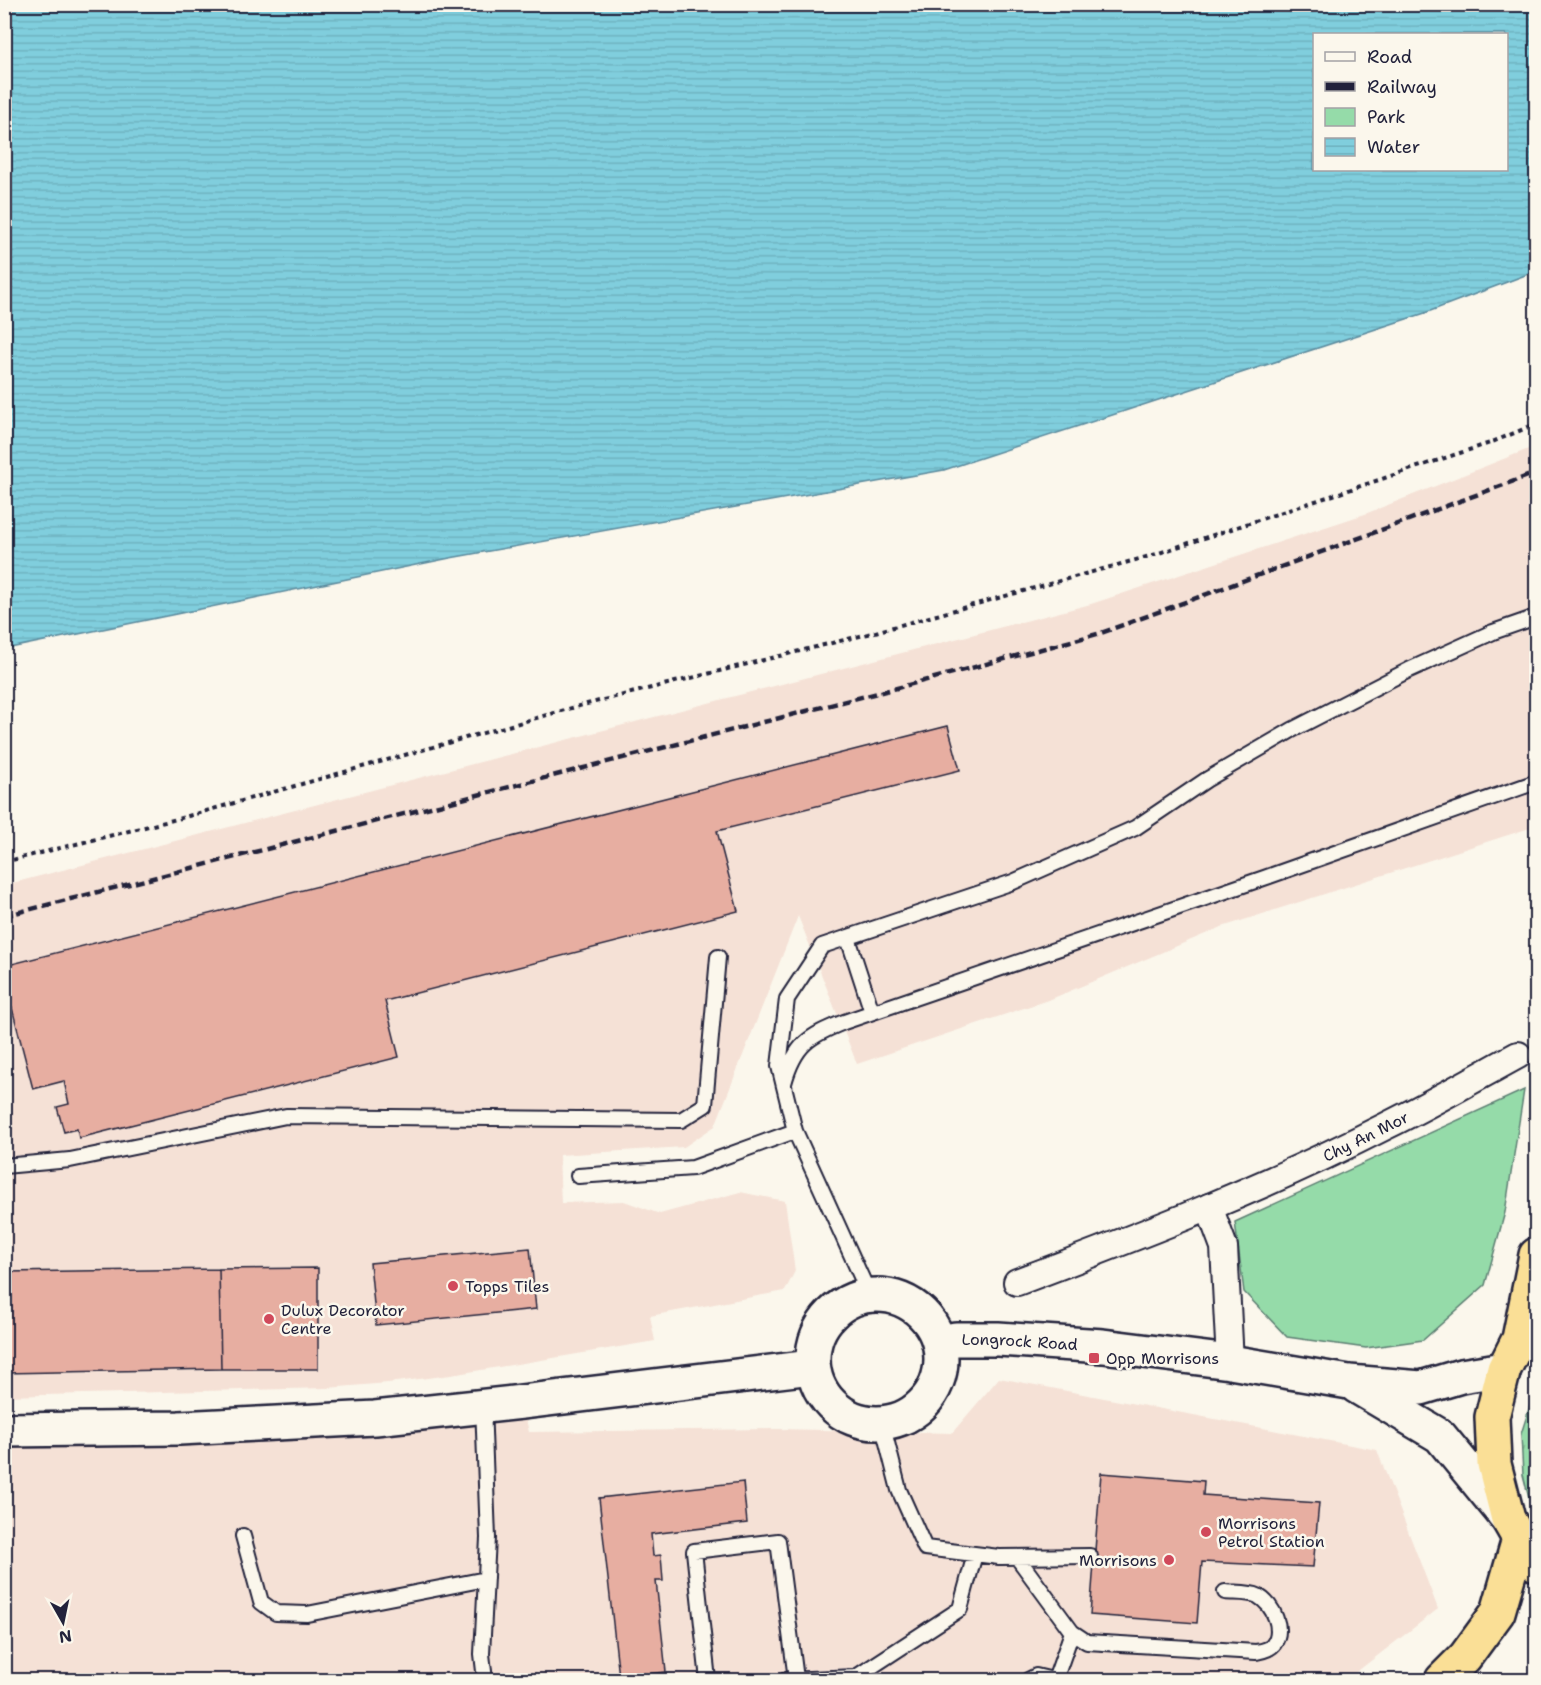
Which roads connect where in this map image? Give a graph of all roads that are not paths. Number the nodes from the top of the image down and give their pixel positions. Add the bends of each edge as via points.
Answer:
1 (1536, 617) edge
2 (1536, 782) edge
3 (848, 938) junction
4 (718, 957) dead end
5 (872, 1012) junction
6 (1518, 1055) dead end
7 (784, 1085) junction
8 (795, 1131) junction
9 (4, 1166) edge
10 (578, 1176) dead end
11 (1209, 1207) junction
12 (1536, 1255) edge
13 (1017, 1282) dead end
14 (869, 1294) junction
15 (1528, 1330) edge
16 (940, 1342) junction
17 (1230, 1362) junction
18 (812, 1367) junction
19 (1504, 1369) junction
20 (1349, 1382) junction
21 (483, 1405) junction
22 (882, 1423) junction
23 (4, 1430) edge
24 (243, 1536) dead end
25 (1521, 1541) edge
26 (975, 1554) junction
27 (1090, 1556) dead end
28 (1017, 1557) junction
29 (486, 1579) junction
30 (1225, 1592) dead end
31 (1072, 1632) junction
32 (485, 1680) edge
33 (708, 1680) edge
34 (791, 1680) edge
35 (1028, 1680) edge
36 (1054, 1680) edge
37 (1442, 1680) edge

1 - 3 lane via 1409,670 1292,730 1134,828 1013,882
2 - 5 lane
3 - 5 lane
3 - 7 lane via 822,946 787,999 779,1066
4 - 9 lane via 705,1105 681,1120 286,1116 70,1161
5 - 7 lane via 816,1033 800,1047 789,1065
6 - 11 street, Chy An Mor via 1386,1126
7 - 8 lane
8 - 10 lane via 693,1168
8 - 14 lane
11 - 13 street, Chy An Mor
11 - 17 street via 1224,1247
12 - 15 highway
14 - 16 street via 899,1298 925,1315
14 - 18 street via 832,1311 813,1347
15 - 19 highway
16 - 17 street, Longrock Road via 1033,1341
16 - 22 street via 942,1365 936,1387 922,1405 904,1418
17 - 20 street, Longrock Road
18 - 21 street
18 - 22 street via 829,1403 844,1415 862,1422
19 - 20 street, Longrock Road via 1421,1388
19 - 25 highway via 1492,1417 1494,1464
20 - 25 street, Longrock Road via 1440,1436
21 - 23 street via 375,1418 179,1428
21 - 29 lane
22 - 26 lane via 899,1490 925,1548
24 - 29 lane via 261,1602 276,1613 307,1614
25 - 37 highway via 1498,1611 1465,1657
26 - 28 lane
26 - 34 lane via 960,1610 856,1677
27 - 28 lane
28 - 31 lane
29 - 32 lane via 482,1654
30 - 31 lane via 1256,1595 1268,1604 1277,1625 1273,1645 1256,1652 1087,1642
31 - 36 lane
33 - 34 lane via 694,1551 778,1541
35 - 36 lane via 1036,1676

